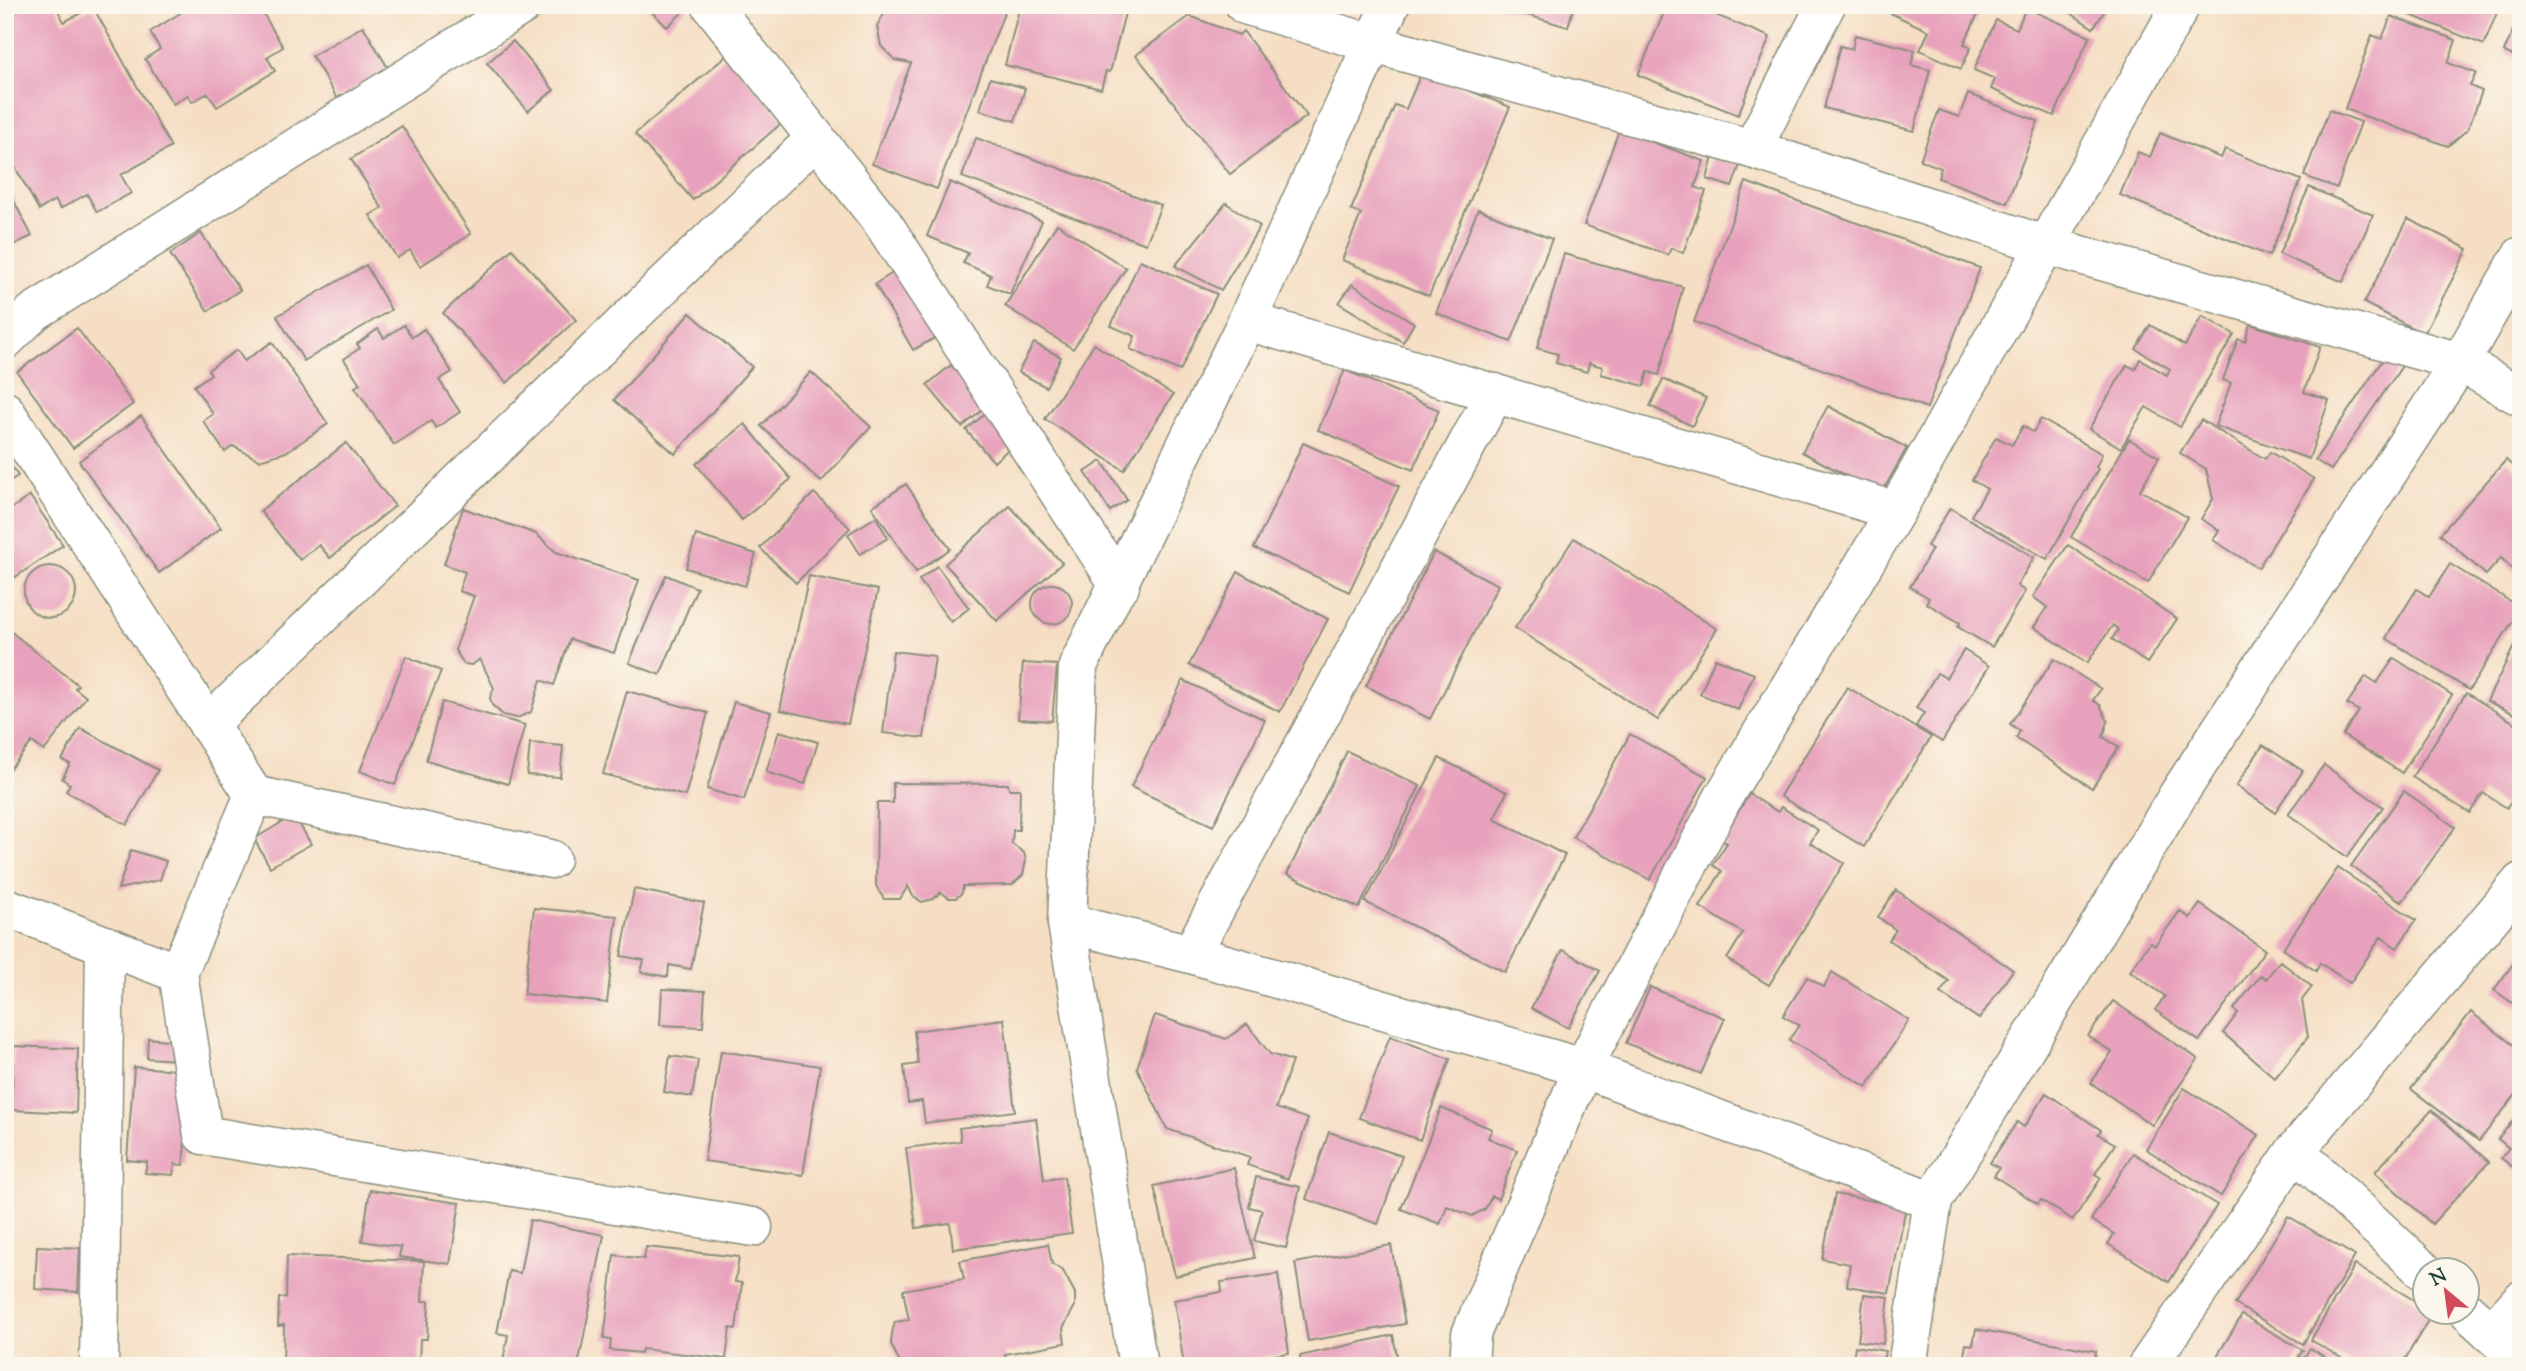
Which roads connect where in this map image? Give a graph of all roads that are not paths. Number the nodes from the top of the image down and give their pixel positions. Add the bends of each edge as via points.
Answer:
1 (523, 5) edge
2 (711, 5) edge
3 (1245, 5) edge
4 (1390, 5) edge
5 (1826, 5) edge
6 (2181, 5) edge
7 (1370, 43) junction
8 (816, 138) junction
9 (1752, 149) junction
10 (2045, 245) junction
11 (2521, 256) edge
12 (1247, 321) junction
13 (5, 340) edge
14 (2460, 362) junction
15 (1495, 393) junction
16 (2521, 397) edge
17 (5, 411) edge
18 (1896, 511) junction
19 (1120, 586) junction
20 (208, 724) junction
21 (254, 795) junction
22 (551, 859) dead end
23 (2521, 882) edge
24 (5, 907) edge
25 (1067, 923) junction
26 (105, 945) junction
27 (1191, 954) junction
28 (178, 974) junction
29 (1583, 1068) junction
30 (2295, 1151) junction
31 (1933, 1201) junction
32 (752, 1227) dead end
33 (2410, 1258) edge
34 (2521, 1300) edge
35 (2480, 1321) edge
36 (2480, 1323) edge
37 (2521, 1360) edge
38 (99, 1366) edge
39 (1138, 1366) edge
40 (1469, 1366) edge
41 (1908, 1366) edge
42 (2147, 1366) edge

1 - 13 street via 34,312
2 - 8 street
3 - 7 street
4 - 7 street
5 - 9 street
6 - 10 street
7 - 9 street
7 - 12 street
8 - 19 street via 882,222
8 - 20 street
9 - 10 street
10 - 14 street
10 - 18 street
11 - 14 street
12 - 15 street
12 - 19 street
14 - 16 street
14 - 31 street via 2178,795
15 - 18 street
15 - 27 street
17 - 20 street
18 - 29 street via 1724,796
19 - 25 street via 1078,666
20 - 21 street
21 - 22 street
21 - 28 street
23 - 30 street
24 - 26 street
25 - 27 street
25 - 39 street
26 - 28 street
26 - 38 street
27 - 29 street
28 - 32 street via 203,1135
29 - 31 street
29 - 40 street via 1471,1334
30 - 33 street
30 - 42 street
31 - 41 street
34 - 35 street
36 - 37 street

